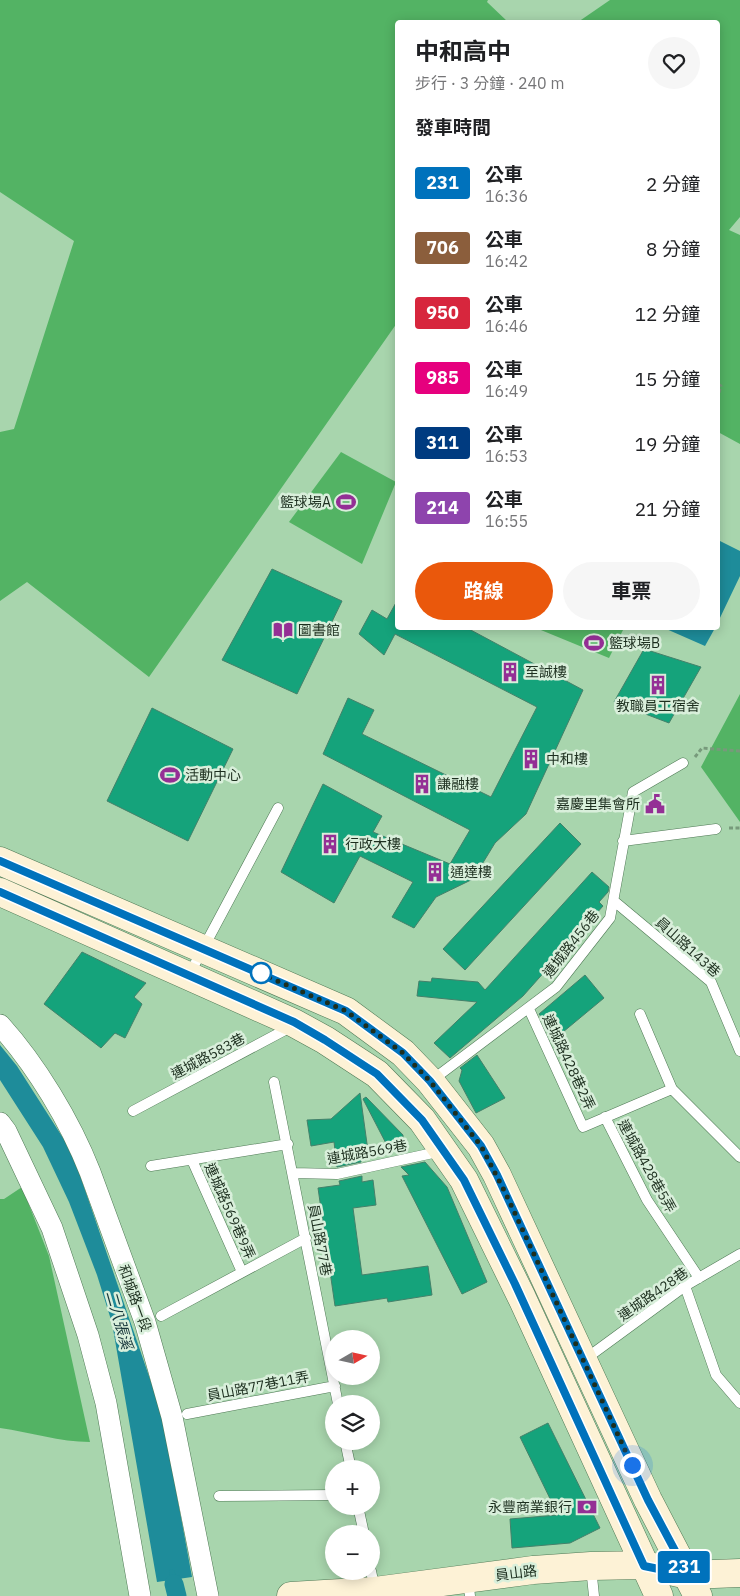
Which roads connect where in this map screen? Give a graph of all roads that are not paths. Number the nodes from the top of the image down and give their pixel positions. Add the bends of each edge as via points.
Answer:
1 (683, 763) road end
2 (278, 808) dead end
3 (716, 829) dead end
4 (623, 841) junction
5 (0, 861) edge
6 (0, 892) edge
7 (614, 901) junction
8 (203, 948) junction
9 (188, 976) junction
10 (529, 1009) junction
11 (640, 1014) dead end
12 (294, 1022) junction
13 (0, 1025) edge
14 (740, 1051) edge
15 (430, 1081) junction
16 (274, 1082) dead end
17 (672, 1089) junction
18 (134, 1111) dead end
19 (605, 1117) junction
20 (0, 1123) edge
21 (288, 1144) junction
22 (445, 1150) junction
23 (740, 1157) edge
24 (192, 1160) junction
25 (151, 1166) dead end
26 (292, 1173) junction
27 (306, 1238) junction
28 (740, 1254) edge
29 (242, 1272) junction
30 (699, 1278) junction
31 (685, 1286) junction
32 (161, 1316) dead end
33 (584, 1360) junction
34 (334, 1386) junction
35 (336, 1395) edge
36 (740, 1403) edge
37 (187, 1414) dead end
38 (325, 1495) edge
39 (219, 1496) dead end
40 (591, 1566) junction
41 (644, 1566) junction
42 (740, 1573) edge
43 (374, 1586) edge
44 (693, 1586) edge
45 (469, 1587) edge
46 (140, 1596) edge
47 (208, 1596) edge
48 (291, 1596) edge
49 (594, 1596) edge
50 (659, 1596) edge

1 - 4 lane, 連城路456巷 via 632,792
2 - 8 lane
3 - 4 lane
4 - 7 lane, 連城路456巷
5 - 8 main road
6 - 9 main road
7 - 10 lane, 連城路456巷 via 610,918 556,987
7 - 14 lane, 員山路143巷 via 711,982
8 - 9 lane
8 - 15 main road via 346,1011 403,1053
9 - 12 main road
10 - 15 lane, 連城路456巷
10 - 19 lane, 連城路428巷2弄 via 584,1127
11 - 17 lane
12 - 18 lane, 連城路583巷 via 286,1030
12 - 22 main road via 377,1074 422,1120
13 - 47 street, 和城路一段 via 50,1094 80,1147 145,1322 172,1417
15 - 33 main road via 481,1146
16 - 21 lane, 員山路77巷
17 - 19 lane
17 - 23 lane
19 - 30 lane, 連城路428巷5弄 via 647,1200
20 - 46 street via 52,1228 88,1335 106,1403
21 - 24 lane
21 - 26 lane, 員山路77巷
22 - 26 lane, 連城路569巷 via 337,1174
22 - 41 main road via 464,1180 501,1254
24 - 25 lane
24 - 29 lane, 連城路569巷9弄
26 - 27 lane, 員山路77巷
27 - 29 lane, 連城路569巷9弄
27 - 34 lane, 員山路77巷
28 - 30 lane, 連城路428巷
29 - 32 lane, 連城路569巷9弄
30 - 31 lane, 連城路428巷
31 - 33 lane, 連城路428巷
31 - 36 lane via 716,1375
33 - 44 main road via 648,1500
34 - 35 lane, 員山路77巷
34 - 37 lane, 員山路77巷11弄
38 - 39 lane
40 - 41 main road, 員山路
40 - 45 main road, 員山路 via 533,1570
40 - 49 lane
41 - 44 main road, 員山路
41 - 50 main road
42 - 44 main road, 員山路
43 - 45 main road, 員山路
43 - 48 main road, 員山路

